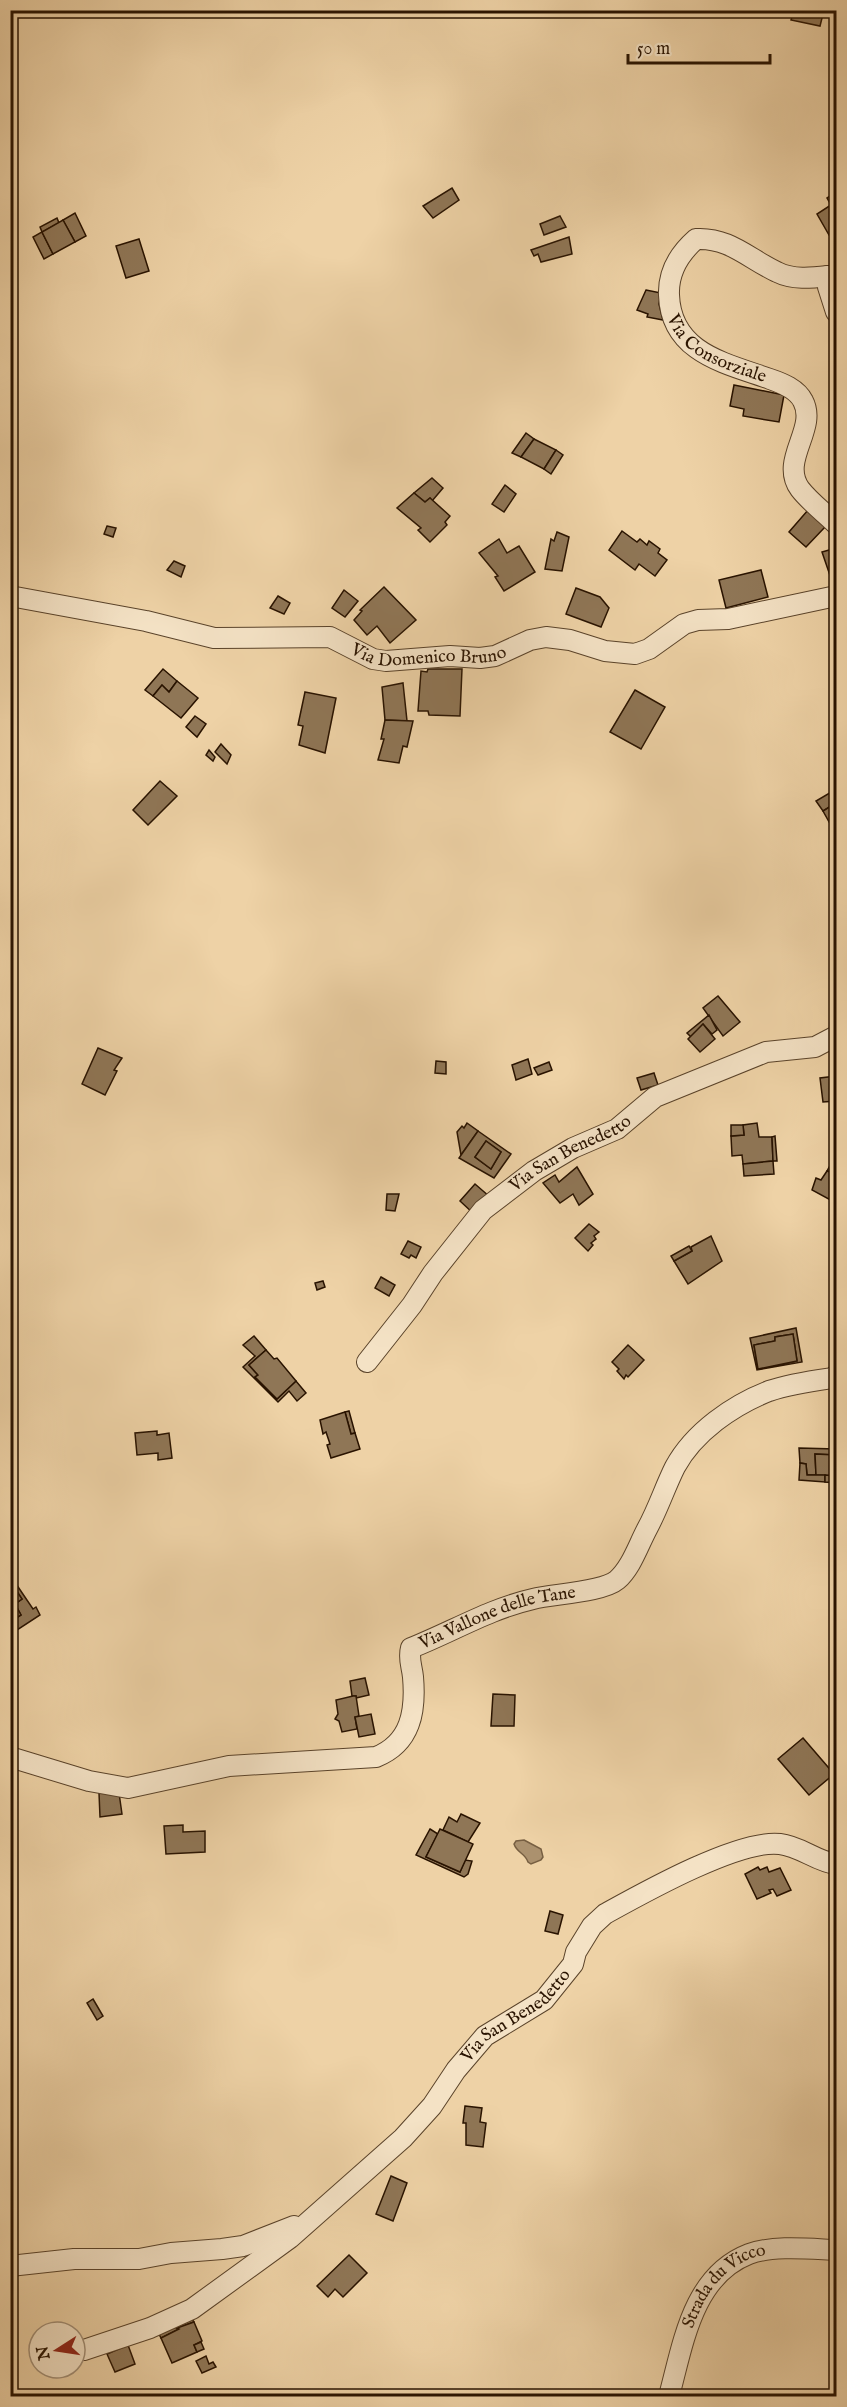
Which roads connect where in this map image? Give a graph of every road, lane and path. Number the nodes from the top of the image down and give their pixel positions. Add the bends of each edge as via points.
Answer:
1 (832, 272) edge
2 (837, 312) edge
3 (837, 524) edge
4 (10, 596) edge
5 (837, 596) edge
6 (837, 1036) edge
7 (367, 1362) dead end
8 (837, 1375) edge
9 (10, 1757) edge
10 (837, 1864) edge
11 (320, 2212) junction
12 (837, 2250) edge
13 (10, 2266) edge
14 (87, 2349) edge
15 (669, 2397) edge

1 - 2 street via 828,287
1 - 3 street, Via Consorziale via 803,279 778,273 720,240 696,239 679,257 670,279 669,304 684,337 710,358 782,383 799,395 805,403 806,421 795,455 795,476 801,490
4 - 5 street, Via Domenico Bruno via 214,638 330,638 372,659 386,661 495,656 546,637 635,654 649,649 684,624 728,619
6 - 7 street, Via San Benedetto via 815,1047 766,1052 655,1097 617,1129 534,1171 483,1210
8 - 9 street, Via Vallone delle Tane via 769,1391 705,1429 676,1466 654,1517 626,1570 615,1582 495,1610 411,1648 415,1695 405,1733 392,1750 376,1757 229,1766 128,1788 89,1781
10 - 11 street, Via San Benedetto via 781,1844 746,1848 713,1860 605,1914 592,1926 573,1964 544,2000 485,2036 403,2138
11 - 13 street, Via San Benedetto via 243,2246 139,2259 74,2259
11 - 14 street, Via San Benedetto via 192,2309
12 - 15 street, Strada du Vicco via 750,2253 726,2267 707,2288 690,2317

